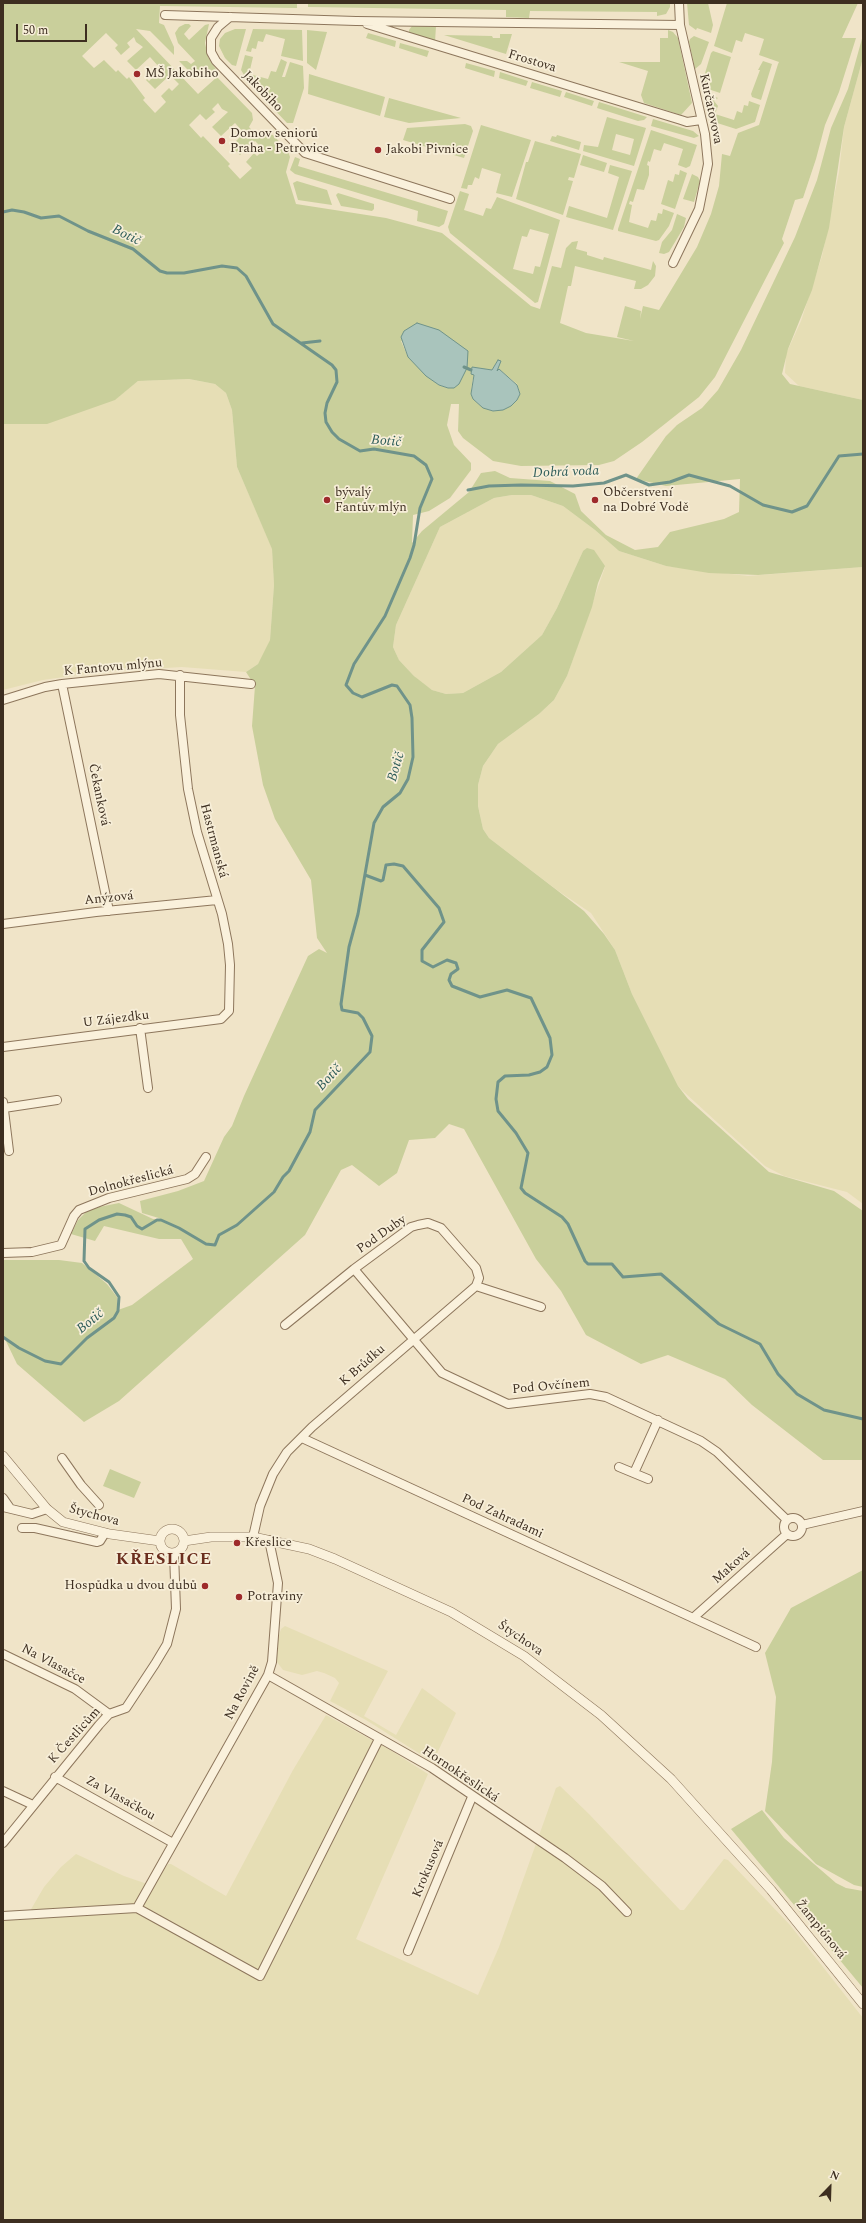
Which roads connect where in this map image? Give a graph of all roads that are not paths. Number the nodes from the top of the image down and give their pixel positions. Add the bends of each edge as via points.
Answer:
1 (679, 3) edge
2 (165, 15) dead end
3 (230, 17) junction
4 (356, 21) junction
5 (680, 25) junction
6 (701, 120) junction
7 (450, 199) dead end
8 (673, 263) dead end
9 (180, 675) junction
10 (62, 684) junction
11 (251, 684) dead end
12 (3, 700) edge
13 (217, 900) junction
14 (109, 910) junction
15 (3, 924) edge
16 (229, 1011) joint
17 (140, 1028) junction
18 (3, 1047) edge
19 (148, 1088) dead end
20 (57, 1100) dead end
21 (3, 1105) edge
22 (9, 1151) dead end
23 (206, 1157) dead end
24 (3, 1252) edge
25 (354, 1269) junction
26 (476, 1286) junction
27 (541, 1307) dead end
28 (285, 1325) dead end
29 (412, 1340) junction
30 (658, 1420) junction
31 (302, 1438) junction
32 (3, 1456) edge
33 (62, 1458) dead end
34 (619, 1467) dead end
35 (634, 1473) junction
36 (648, 1479) dead end
37 (3, 1498) edge
38 (99, 1505) dead end
39 (7, 1508) edge
40 (47, 1509) junction
41 (863, 1511) edge
42 (787, 1520) junction
43 (802, 1525) junction
44 (22, 1528) dead end
45 (105, 1533) junction
46 (787, 1534) junction
47 (253, 1537) junction
48 (269, 1540) junction
49 (160, 1541) junction
50 (184, 1541) junction
51 (174, 1553) junction
52 (694, 1618) junction
53 (756, 1647) dead end
54 (3, 1654) edge
55 (268, 1675) junction
56 (109, 1714) junction
57 (379, 1738) junction
58 (55, 1777) junction
59 (3, 1791) edge
60 (472, 1797) junction
61 (33, 1805) junction
62 (3, 1843) edge
63 (173, 1843) junction
64 (772, 1890) joint
65 (137, 1908) junction
66 (626, 1912) dead end
67 (3, 1916) edge
68 (408, 1951) dead end
69 (863, 2004) edge

1 - 5 street, Kurčatovova
2 - 3 street
3 - 4 street
3 - 7 street, Jakobiho via 218,27 211,38 211,52 216,61 305,153
4 - 5 street
4 - 6 street, Frostova via 680,120
5 - 6 street, Kurčatovova
6 - 8 street, Kurčatovova via 705,134 708,175 699,209
9 - 10 street, K Fantovu mlýnu via 159,674
9 - 11 street, K Fantovu mlýnu
9 - 13 street, Hastrmanská via 180,716 188,788 197,832
10 - 12 street, K Fantovu mlýnu
10 - 14 street, Čekanková
13 - 14 street, Anýzová
13 - 16 street, Hastrmanská via 228,944
14 - 15 street, Anýzová
16 - 17 street, U Zájezdku via 221,1019
17 - 18 street, U Zájezdku
17 - 19 street
20 - 21 street
21 - 22 street
23 - 24 street, Dolnokřeslická via 195,1174 187,1179 109,1198 79,1210 61,1245 32,1252
25 - 26 street, Pod Duby via 411,1227 428,1223 441,1228 476,1268 479,1278
25 - 28 street, Pod Duby
25 - 29 street, Pod Ovčínem
26 - 27 street
26 - 29 street, K Brůdku
29 - 30 street, Pod Ovčínem via 442,1372 508,1404 590,1394 606,1397
29 - 31 street, K Brůdku
30 - 35 street
30 - 42 street, Pod Ovčínem via 701,1440 717,1452
31 - 47 street, K Brůdku via 287,1452 273,1474 260,1506
31 - 52 street, Pod Zahradami
32 - 40 street, Štychova
33 - 38 street
34 - 35 street
35 - 36 street
37 - 39 street
39 - 40 street via 32,1514
40 - 45 street, Štychova via 63,1522
41 - 43 street, Maková
42 - 43 street via 795,1518
42 - 46 street via 784,1527
43 - 46 street, Maková via 802,1530 796,1536
44 - 45 street via 35,1528 97,1542
45 - 49 street, Štychova
46 - 52 street, Maková
47 - 48 street, Štychova
47 - 50 street, Štychova via 211,1537
48 - 55 street, Na Rovině via 278,1583 272,1662
48 - 64 street, Štychova via 310,1549 385,1581 468,1621 524,1656 601,1716 671,1779
49 - 50 street via 163,1534 170,1530 181,1533
49 - 51 street via 163,1549
50 - 51 street via 182,1549
51 - 56 street, K Čestlicům via 176,1609 167,1644 126,1708
52 - 53 street, Pod Zahradami
54 - 56 street, Na Vlasačce via 75,1689
55 - 57 street, Hornokřeslická
55 - 63 street, Na Rovině
56 - 58 street, K Čestlicům
57 - 60 street, Hornokřeslická via 432,1768
57 - 65 street via 260,1976
58 - 61 street, K Čestlicům
58 - 63 street, Za Vlasačkou
59 - 61 street
60 - 66 street, Hornokřeslická via 602,1886
60 - 68 street, Krokusová
61 - 62 street, K Čestlicům
63 - 65 street, Na Rovině
64 - 69 street, Žampiónová
65 - 67 street

